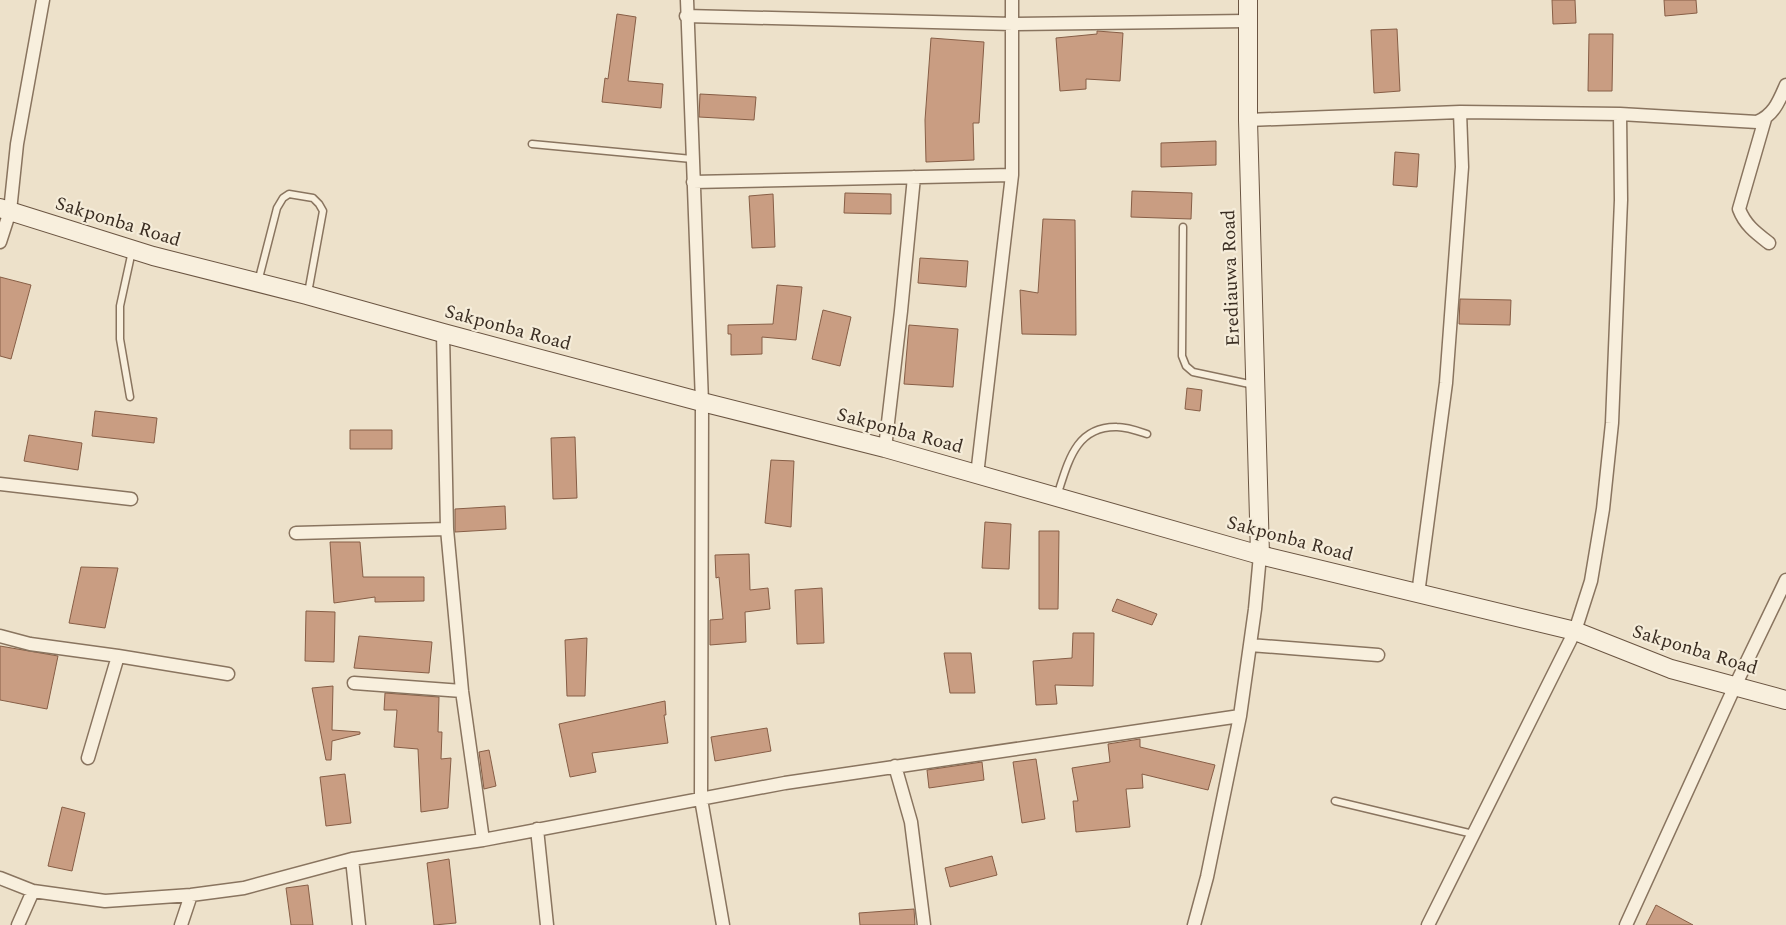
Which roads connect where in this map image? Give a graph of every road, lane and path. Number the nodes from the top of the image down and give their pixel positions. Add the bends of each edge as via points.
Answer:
1 (44, 0) edge
2 (686, 0) edge
3 (1012, 0) edge
4 (1248, 0) edge
5 (686, 16) junction
6 (1247, 21) junction
7 (1013, 24) junction
8 (1786, 85) edge
9 (1460, 112) junction
10 (1620, 114) junction
11 (1765, 119) junction
12 (1248, 120) junction
13 (532, 144) dead end
14 (692, 160) junction
15 (1012, 175) junction
16 (914, 177) junction
17 (693, 182) junction
18 (5, 210) edge
19 (1183, 227) dead end
20 (0, 242) edge
21 (1769, 243) dead end
22 (132, 250) junction
23 (258, 282) junction
24 (308, 295) junction
25 (443, 333) junction
26 (1256, 386) junction
27 (130, 396) dead end
28 (702, 402) junction
29 (1148, 434) dead end
30 (885, 448) junction
31 (978, 475) junction
32 (0, 484) edge
33 (1057, 497) junction
34 (131, 499) dead end
35 (447, 529) junction
36 (296, 533) dead end
37 (1260, 554) junction
38 (1786, 580) edge
39 (1418, 594) junction
40 (1575, 632) junction
41 (0, 636) edge
42 (1250, 645) junction
43 (1378, 655) dead end
44 (118, 656) junction
45 (228, 674) dead end
46 (354, 683) dead end
47 (1735, 686) junction
48 (462, 691) junction
49 (1786, 700) edge
50 (1240, 716) junction
51 (88, 758) dead end
52 (895, 766) junction
53 (701, 798) junction
54 (1335, 801) dead end
55 (537, 829) junction
56 (1473, 834) junction
57 (483, 840) junction
58 (352, 859) junction
59 (0, 878) edge
60 (33, 891) junction
61 (191, 895) junction
62 (18, 925) edge
63 (181, 925) edge
64 (359, 925) edge
65 (547, 925) edge
66 (723, 925) edge
67 (924, 925) edge
68 (1194, 925) edge
69 (1428, 925) edge
70 (1626, 925) edge

1 - 18 street
2 - 5 street
3 - 7 street
4 - 6 main road, Erediauwa Road
5 - 7 street
5 - 14 street
6 - 7 street
6 - 12 main road, Erediauwa Road
7 - 15 street
8 - 11 street via 1774,110
9 - 10 street
9 - 12 street
9 - 39 street via 1462,167 1446,383
10 - 11 street via 1757,122
10 - 40 street via 1621,200 1612,423 1591,581
11 - 21 street via 1739,209 1743,219
12 - 26 main road, Erediauwa Road
13 - 14 lane
14 - 17 street
15 - 16 street
15 - 31 street
16 - 17 street
16 - 30 street
17 - 28 street
18 - 20 street
18 - 22 main road, Sakponba Road
19 - 26 lane via 1182,356 1186,366 1193,372
22 - 23 main road, Sakponba Road
22 - 27 lane via 120,306 120,338
23 - 24 main road, Sakponba Road
23 - 24 lane via 277,208 283,198 290,194 313,198 323,211
24 - 25 main road, Sakponba Road
25 - 28 main road, Sakponba Road
25 - 35 street
26 - 37 main road, Erediauwa Road
28 - 30 main road, Sakponba Road
28 - 53 street
29 - 33 lane via 1119,427 1099,428 1071,454
30 - 31 main road, Sakponba Road
31 - 33 main road, Sakponba Road
32 - 34 street
33 - 37 main road, Sakponba Road
35 - 36 street
35 - 48 street
37 - 39 main road, Sakponba Road
37 - 42 street
38 - 47 street
39 - 40 main road, Sakponba Road
40 - 47 main road, Sakponba Road via 1671,669
40 - 56 street
41 - 44 street via 30,644
42 - 43 street
42 - 50 street
44 - 45 street
44 - 51 street
46 - 48 street
47 - 49 main road, Sakponba Road
47 - 70 street
48 - 57 street
50 - 52 street
50 - 68 street
52 - 53 street
52 - 67 street via 911,822
53 - 55 street
53 - 66 street
54 - 56 lane
55 - 57 street
55 - 65 street
56 - 69 street
57 - 58 street
58 - 61 street via 244,888
58 - 64 street
59 - 60 street
60 - 61 street via 105,902
60 - 62 street
61 - 63 street

